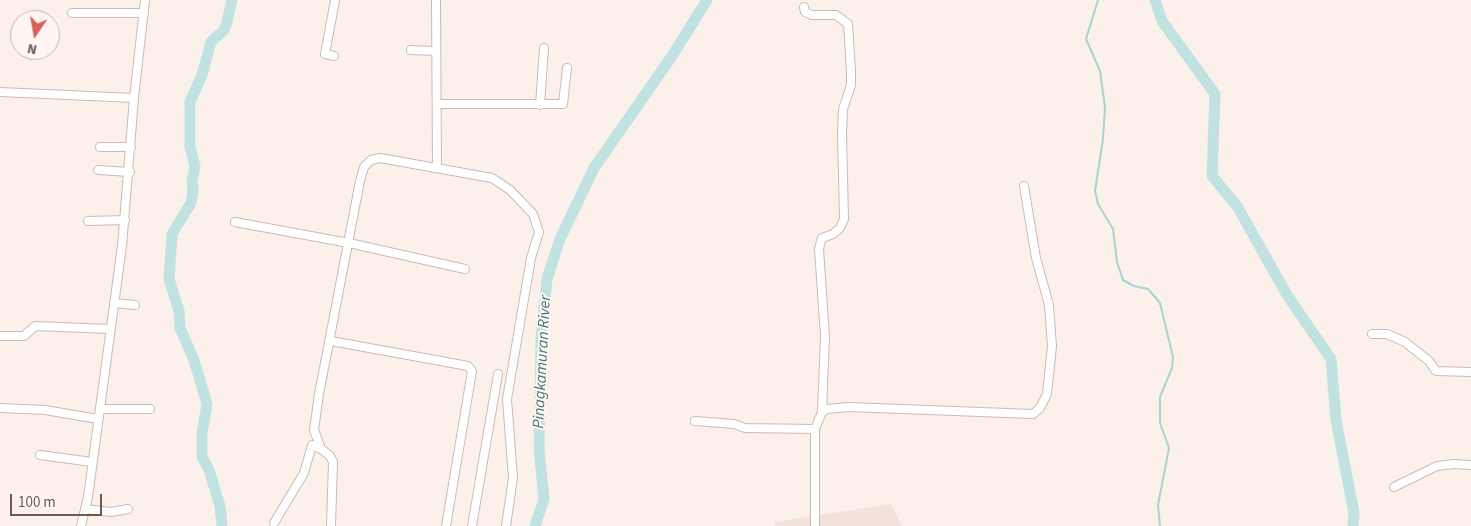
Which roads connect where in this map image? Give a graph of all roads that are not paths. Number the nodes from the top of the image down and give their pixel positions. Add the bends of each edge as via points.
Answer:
1 (145, 0) edge
2 (335, 0) edge
3 (436, 0) edge
4 (804, 7) dead end
5 (72, 13) dead end
6 (144, 13) junction
7 (544, 48) dead end
8 (411, 50) dead end
9 (436, 51) junction
10 (334, 56) dead end
11 (567, 68) dead end
12 (0, 92) edge
13 (134, 98) junction
14 (437, 104) junction
15 (540, 105) junction
16 (100, 147) dead end
17 (131, 147) junction
18 (437, 168) junction
19 (98, 170) dead end
20 (130, 172) junction
21 (1024, 186) dead end
22 (125, 220) junction
23 (88, 221) dead end
24 (235, 222) dead end
25 (349, 243) junction
26 (465, 269) dead end
27 (114, 303) junction
28 (135, 305) dead end
29 (110, 329) junction
30 (1372, 334) dead end
31 (0, 336) edge
32 (331, 341) junction
33 (1471, 372) edge
34 (498, 374) dead end
35 (0, 408) edge
36 (100, 409) junction
37 (150, 409) dead end
38 (822, 412) junction
39 (98, 419) junction
40 (695, 421) dead end
41 (815, 429) junction
42 (321, 448) junction
43 (40, 455) dead end
44 (92, 462) junction
45 (1471, 465) edge
46 (1394, 486) dead end
47 (85, 509) junction
48 (128, 509) dead end
49 (274, 523) dead end
50 (81, 526) edge
51 (331, 526) edge
52 (446, 526) edge
53 (472, 526) edge
54 (506, 526) edge
55 (815, 526) edge

1 - 6 street
2 - 10 street via 325,54
3 - 9 street
4 - 38 street via 805,12 812,15 836,15 848,24 851,71 851,85 843,109 844,219 840,228 822,238 819,249 826,336
5 - 6 street
6 - 13 street
7 - 15 street
8 - 9 street
9 - 14 street
11 - 15 street via 564,102
12 - 13 street
13 - 17 street
14 - 15 street
14 - 18 street
16 - 17 street
17 - 20 street
18 - 25 street via 380,158 371,160 364,167
18 - 54 street via 492,178 510,190 533,214 539,232 529,268 507,399 513,478
19 - 20 street
20 - 22 street
21 - 38 street via 1036,258 1049,305 1052,338 1046,394 1040,408 1033,414 849,407
22 - 23 street
22 - 27 street
24 - 25 street
25 - 26 street
25 - 32 street
27 - 28 street
27 - 29 street
29 - 31 street via 35,326 24,336
29 - 36 street
30 - 33 street via 1386,334 1405,342 1436,370
32 - 42 street via 314,430
32 - 52 street via 468,366 472,371
34 - 53 street
35 - 39 street via 45,410
36 - 37 street
36 - 39 street
38 - 41 street
39 - 44 street
40 - 41 street via 745,428
41 - 55 street
42 - 49 street via 312,445 304,473
42 - 51 street via 330,456 334,469
43 - 44 street
44 - 47 street
45 - 46 street via 1436,466
47 - 48 street via 111,512
47 - 50 street

